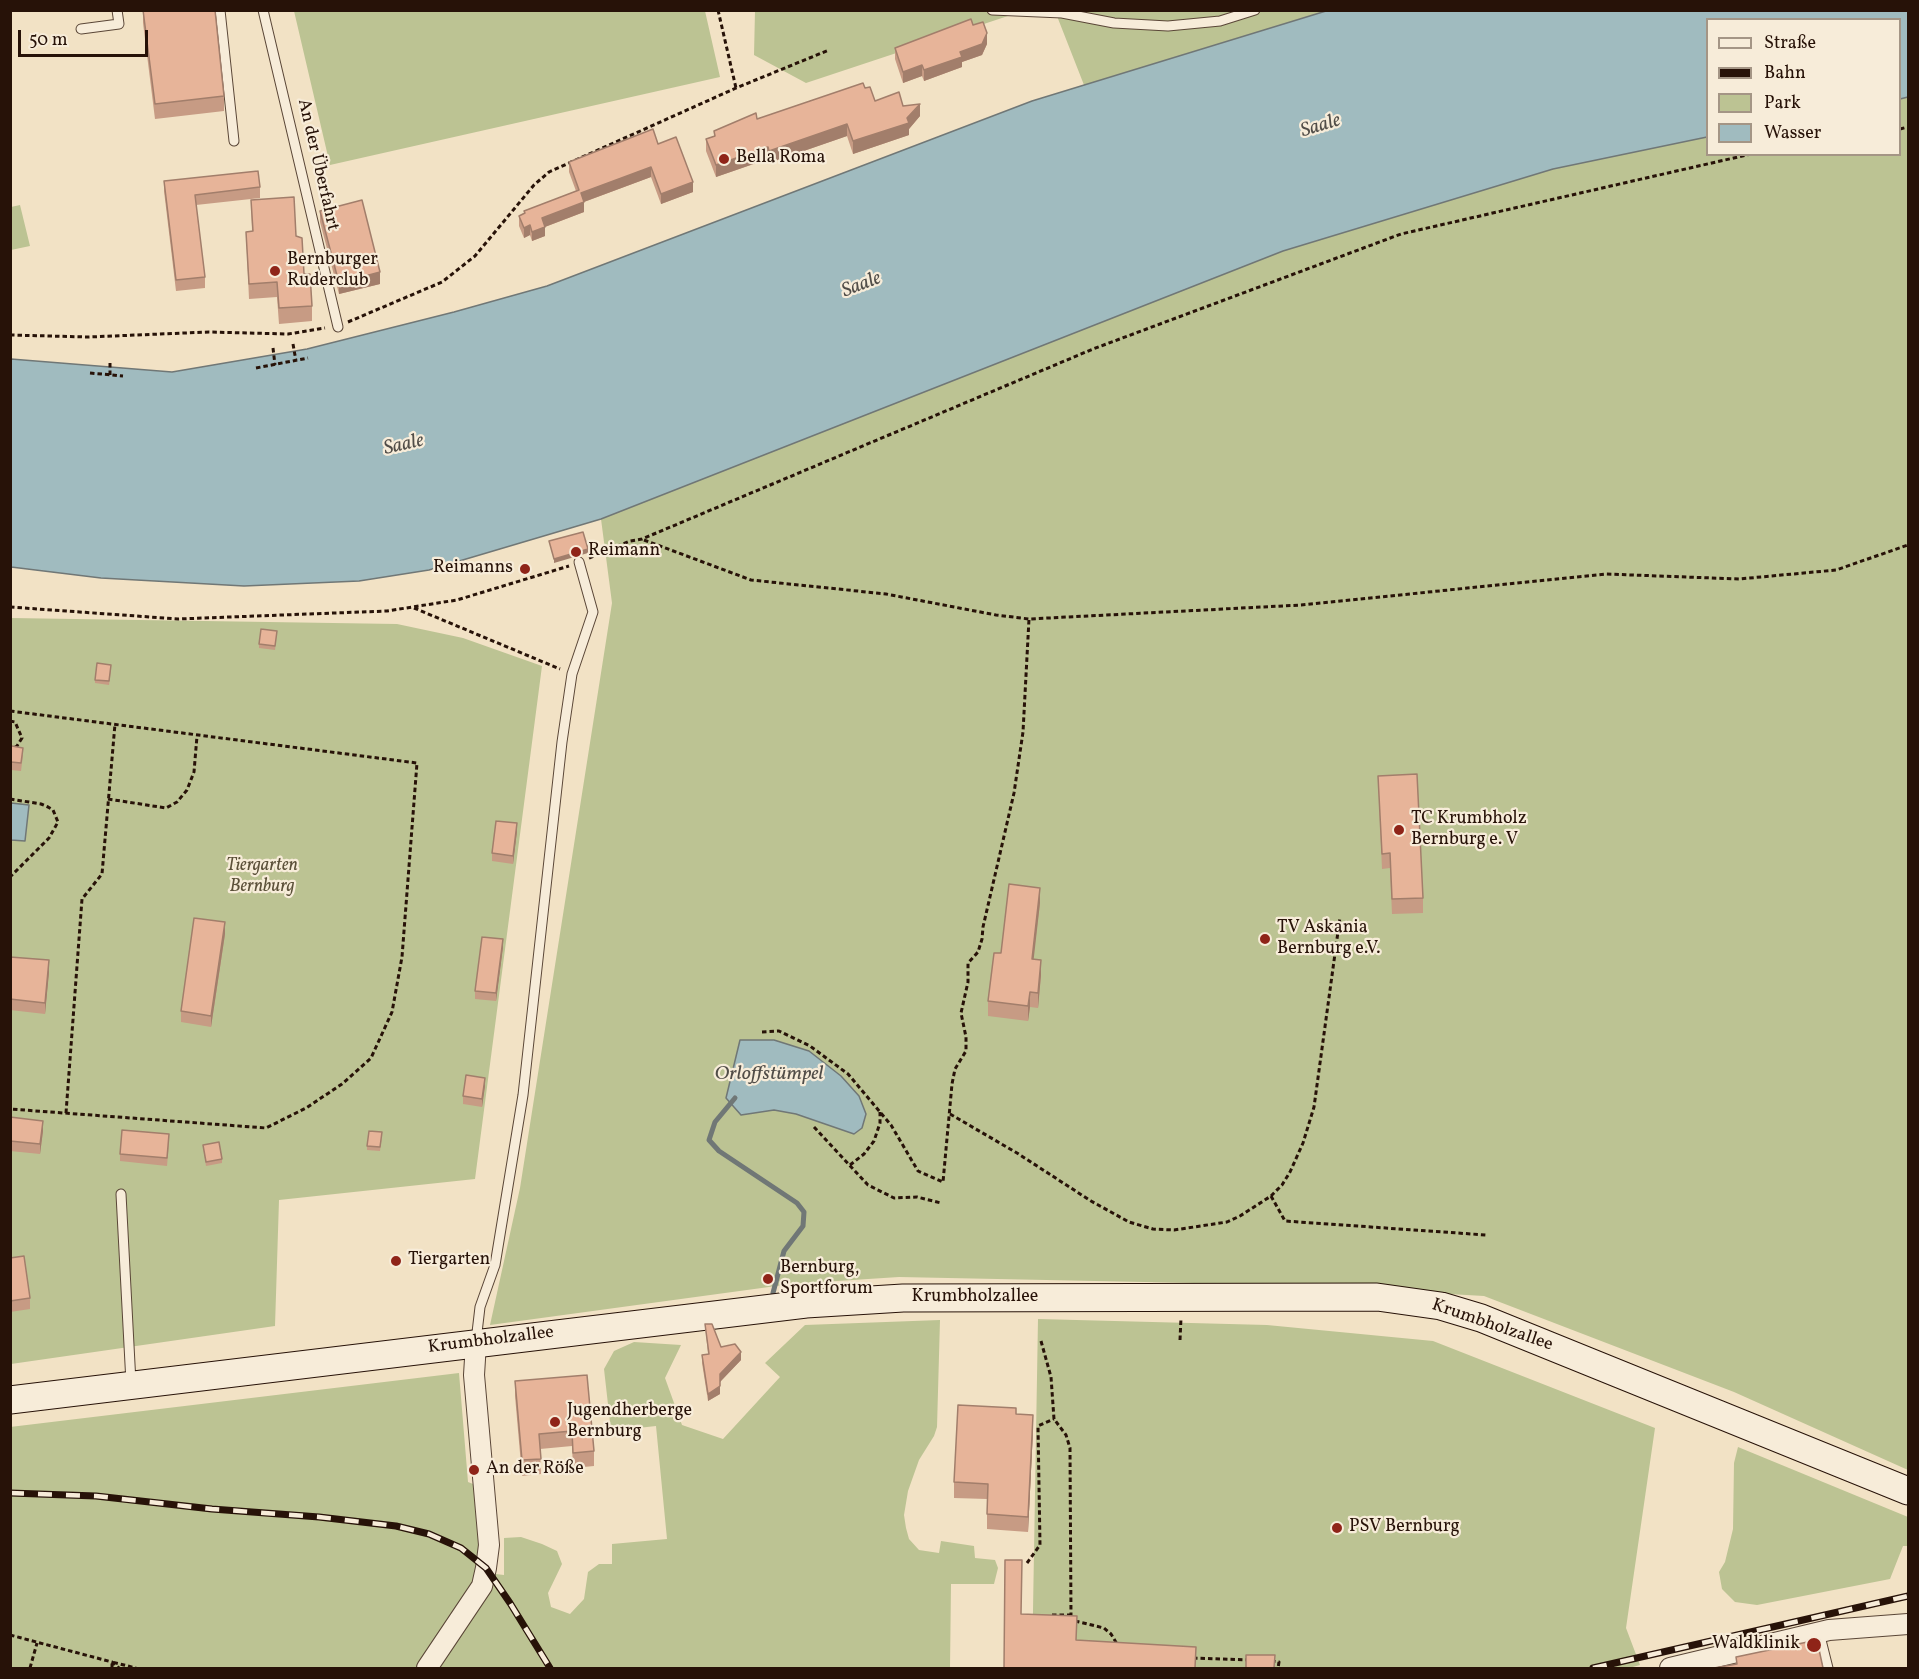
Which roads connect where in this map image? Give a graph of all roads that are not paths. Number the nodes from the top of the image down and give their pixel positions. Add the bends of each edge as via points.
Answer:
1 (117, 10) edge
2 (220, 10) edge
3 (263, 10) edge
4 (992, 10) edge
5 (1255, 10) edge
6 (81, 29) dead end
7 (234, 141) dead end
8 (338, 327) road end
9 (579, 562) road end
10 (121, 1194) dead end
11 (476, 1343) junction
12 (131, 1385) junction
13 (10, 1401) edge
14 (1908, 1491) edge
15 (1908, 1624) edge
16 (1819, 1632) junction
17 (427, 1668) edge
18 (1670, 1668) edge
19 (1828, 1668) edge

1 - 6 lane via 119,24
2 - 7 lane
3 - 8 lane, An der Überfahrt
4 - 5 lane via 1062,13 1114,23 1168,26 1220,21
9 - 11 lane via 593,612 572,674 523,1095 495,1265 480,1307
10 - 12 lane
11 - 12 street, Krumbholzallee
11 - 14 street, Krumbholzallee via 774,1307 881,1299 1400,1299 1441,1306 1506,1327
11 - 17 street via 474,1375 489,1545 486,1568 482,1586
12 - 13 street, Krumbholzallee
15 - 16 street
16 - 18 street
16 - 19 lane

